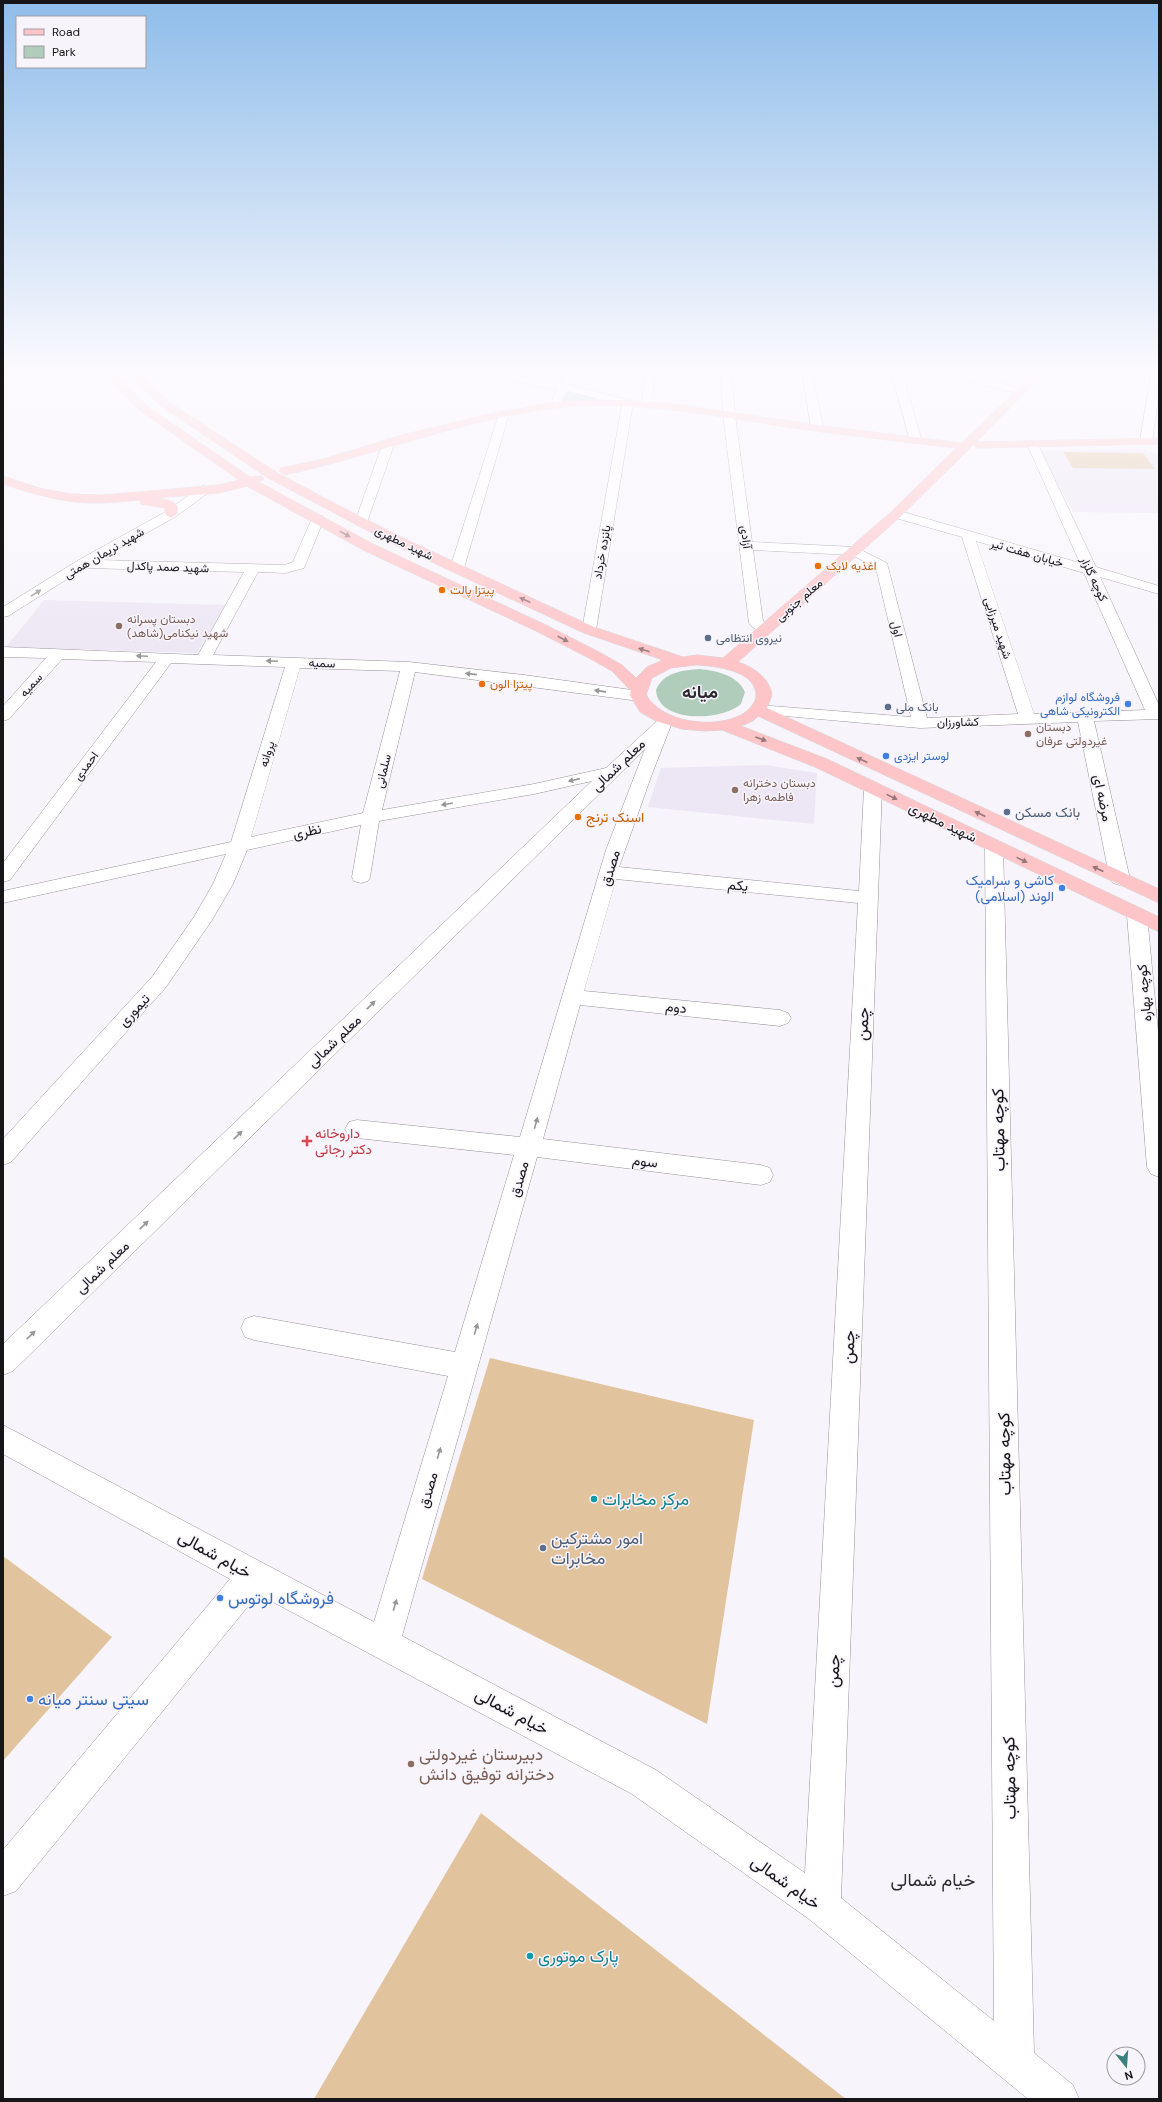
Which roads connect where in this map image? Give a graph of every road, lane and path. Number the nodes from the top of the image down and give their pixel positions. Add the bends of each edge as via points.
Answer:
1 (228, 468) edge
2 (262, 468) edge
3 (297, 468) edge
4 (380, 468) edge
5 (487, 468) edge
6 (617, 468) edge
7 (736, 468) edge
8 (943, 468) edge
9 (1042, 468) edge
10 (272, 475) junction
11 (3, 480) edge
12 (248, 482) junction
13 (207, 490) junction
14 (103, 499) junction
15 (171, 514) junction
16 (896, 514) junction
17 (318, 520) junction
18 (361, 522) junction
19 (968, 536) junction
20 (747, 546) junction
21 (855, 551) junction
22 (82, 564) junction
23 (457, 568) junction
24 (253, 569) junction
25 (1092, 572) junction
26 (1159, 590) edge
27 (3, 613) edge
28 (767, 628) junction
29 (589, 630) junction
30 (3, 652) edge
31 (59, 653) junction
32 (168, 657) junction
33 (204, 658) junction
34 (682, 660) junction
35 (294, 662) junction
36 (727, 663) junction
37 (409, 667) junction
38 (638, 693) junction
39 (758, 710) junction
40 (1157, 714) edge
41 (3, 716) edge
42 (1085, 717) junction
43 (665, 720) junction
44 (1028, 720) junction
45 (920, 723) junction
46 (724, 725) junction
47 (612, 771) junction
48 (873, 788) junction
49 (371, 817) junction
50 (239, 846) junction
51 (994, 846) junction
52 (609, 872) junction
53 (3, 876) edge
54 (361, 877) dead end
55 (1120, 879) junction
56 (3, 897) edge
57 (1159, 897) edge
58 (868, 898) junction
59 (1137, 915) junction
60 (1159, 926) edge
61 (572, 997) junction
62 (780, 1018) dead end
63 (357, 1130) dead end
64 (529, 1147) junction
65 (3, 1155) edge
66 (1159, 1167) edge
67 (761, 1175) dead end
68 (254, 1328) dead end
69 (3, 1362) edge
70 (465, 1366) junction
71 (3, 1438) edge
72 (254, 1575) junction
73 (384, 1642) junction
74 (3, 1878) edge
75 (822, 1906) junction
76 (1014, 2062) junction
77 (1059, 2099) edge

1 - 12 main road, شهید مطهری
2 - 10 main road, شهید مطهری
3 - 10 main road
4 - 18 street
5 - 23 street
6 - 29 street, پانزده خرداد
7 - 20 street, آزادی
8 - 16 main road, معلم جنوبی
9 - 25 street, کوچه گلزار
10 - 12 main road
10 - 18 main road, شهید مطهری
11 - 14 main road via 36,491 70,498
12 - 13 main road
12 - 17 main road, شهید مطهری
13 - 14 main road
13 - 15 street, شهید نریمان همتی
14 - 15 main road via 165,503 172,507
15 - 22 street, شهید نریمان همتی
16 - 19 street, خیابان هفت تیر
16 - 21 main road, معلم جنوبی
17 - 24 street, شهید صمد پاکدل via 300,565 286,569
17 -> 38 main road, شهید مطهری via 368,547 594,655 617,668
18 - 23 main road, شهید مطهری
19 - 25 street, خیابان هفت تیر
19 - 44 street, شهید میرزایی
20 - 21 street
20 - 28 street, آزادی via 756,623
21 - 28 main road, معلم جنوبی
21 - 45 street, اول via 882,566
22 - 24 street, شهید صمد پاکدل
27 -> 22 street, شهید نریمان همتی
29 -> 23 main road, شهید مطهری
24 - 33 street
25 - 26 street, خیابان هفت تیر
25 - 40 street, کوچه گلزار
28 - 36 main road, معلم جنوبی
34 -> 29 main road, شهید مطهری via 650,652
30 - 31 street, سمیه
32 -> 31 street, سمیه
31 - 41 street, سميه
32 - 33 street, سمیه
32 - 53 street, احمدی
35 -> 33 street, سمیه
34 - 36 main road
34 - 38 main road via 651,671 642,679
35 - 37 street, سمیه
35 - 50 street, پروانه
36 - 39 main road via 744,670 764,689 764,700
38 -> 37 street, سمیه
37 - 49 street, سلمانی
38 - 43 main road, شهید مطهری via 644,705
39 - 45 street, کشاورزان
39 - 46 main road via 738,722
55 -> 39 main road, شهید مطهری
40 - 42 street, کشاورزان
42 - 44 street, کشاورزان
42 - 55 street, مرضه ای
43 - 46 main road via 694,726
43 - 47 street, معلم شمالی
43 - 52 street, مصدق
44 - 45 street, کشاورزان
46 -> 48 main road, شهید مطهری via 793,751
47 -> 49 street, نظری via 534,790
69 -> 47 street, معلم شمالی
48 -> 51 main road, شهید مطهری
48 - 58 street, چمن
49 - 50 street, نظری
49 - 54 street, سلمانی
50 - 56 street, نظری
50 - 65 street, تیموری via 223,884 202,920 159,982
51 -> 59 main road, شهید مطهری
51 - 76 street, کوچه مهتاب
52 - 58 street, یکم
52 - 61 street, مصدق
55 - 57 main road, شهید مطهری
58 - 75 street, چمن
59 - 60 main road, شهید مطهری
59 - 66 street, کوچه بهاره
61 - 62 street, دوم
64 -> 61 street, مصدق
63 - 64 street, سوم
64 - 67 street, سوم
70 -> 64 street, مصدق
68 - 70 street
73 -> 70 street, مصدق
71 - 72 street, خیام شمالی
72 - 73 street, خیام شمالی
72 - 74 street
73 - 75 street, خیام شمالی via 644,1782
75 - 76 street, خیام شمالی
76 - 77 street, خیام شمالی

